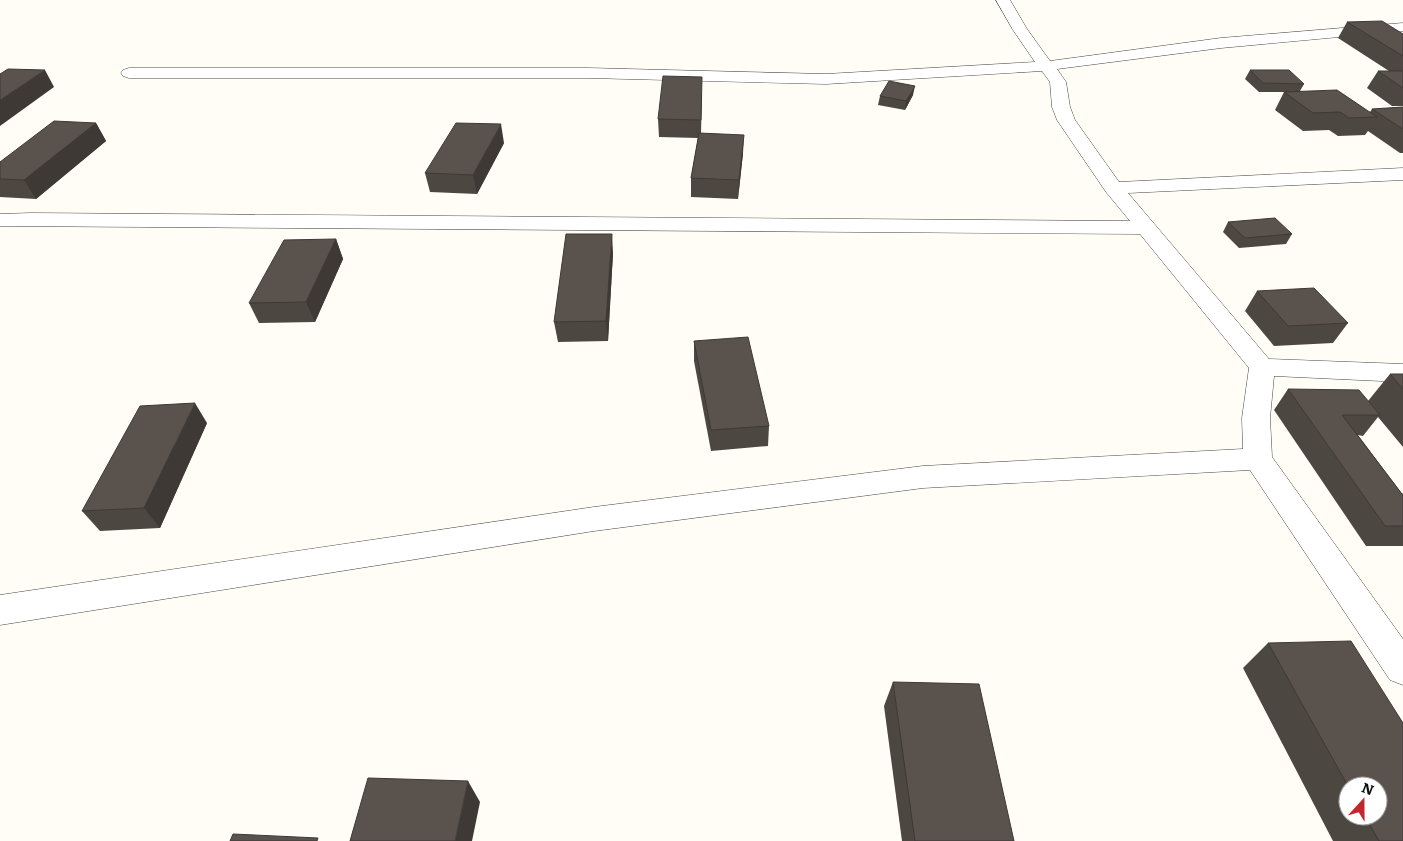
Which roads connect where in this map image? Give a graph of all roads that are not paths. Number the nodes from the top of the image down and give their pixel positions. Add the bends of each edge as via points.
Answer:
1 (1003, 0) edge
2 (1403, 26) edge
3 (1046, 66) junction
4 (129, 73) dead end
5 (1403, 174) edge
6 (1113, 188) junction
7 (0, 220) edge
8 (1146, 228) junction
9 (1262, 367) junction
10 (1403, 373) edge
11 (1258, 459) junction
12 (0, 610) edge
13 (1403, 668) edge

1 - 3 street
2 - 3 street via 1221,43
3 - 4 street via 826,79 588,73
3 - 6 street via 1058,82 1066,120
5 - 6 street
6 - 8 street
7 - 8 street
8 - 9 street
9 - 10 street
9 - 11 street via 1256,418
11 - 12 street via 913,479 594,519
11 - 13 street

